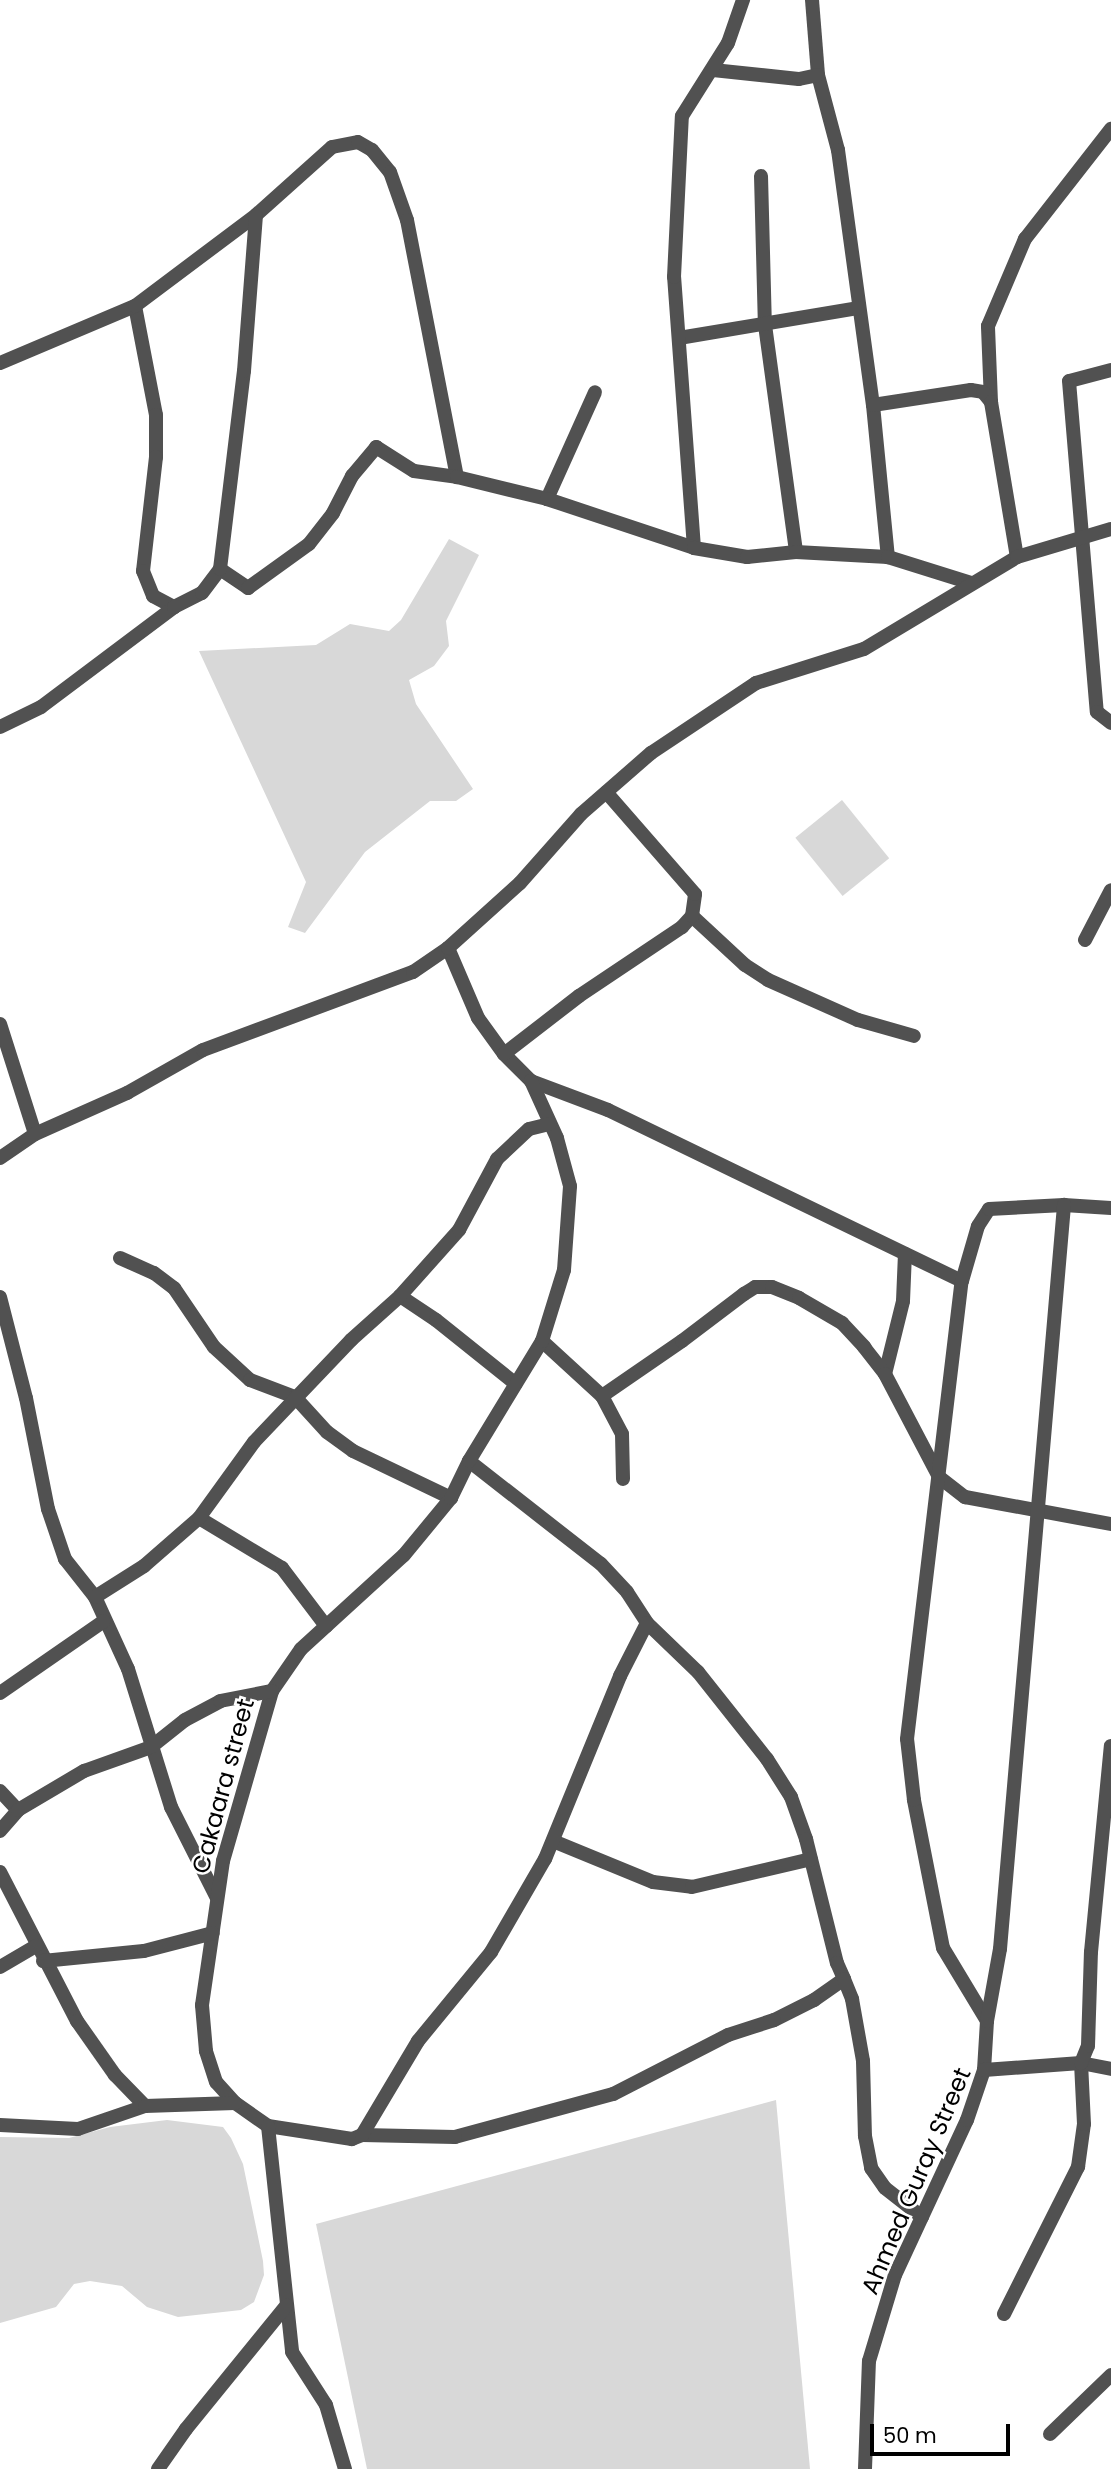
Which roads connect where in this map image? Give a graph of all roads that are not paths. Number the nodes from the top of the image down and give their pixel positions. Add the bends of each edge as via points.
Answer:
1 (743, 0) edge
2 (812, 0) edge
3 (713, 70) junction
4 (818, 75) junction
5 (1111, 129) edge
6 (761, 176) dead end
7 (256, 215) junction
8 (135, 306) junction
9 (858, 308) junction
10 (765, 325) junction
11 (679, 338) junction
12 (0, 363) edge
13 (1111, 370) edge
14 (595, 392) dead end
15 (991, 402) junction
16 (873, 405) junction
17 (457, 477) junction
18 (547, 499) junction
19 (1111, 529) edge
20 (1083, 535) junction
21 (694, 548) junction
22 (796, 552) junction
23 (888, 557) junction
24 (1017, 557) junction
25 (219, 569) junction
26 (971, 583) junction
27 (174, 607) junction
28 (1111, 723) edge
29 (0, 727) edge
30 (606, 792) junction
31 (1111, 890) edge
32 (692, 916) junction
33 (1085, 940) dead end
34 (448, 948) junction
35 (0, 1024) edge
36 (914, 1036) dead end
37 (504, 1054) junction
38 (531, 1080) junction
39 (549, 1124) junction
40 (35, 1134) junction
41 (0, 1158) edge
42 (1064, 1205) junction
43 (1111, 1208) edge
44 (905, 1254) junction
45 (120, 1258) dead end
46 (962, 1281) junction
47 (400, 1296) junction
48 (1, 1304) edge
49 (542, 1341) junction
50 (886, 1374) junction
51 (516, 1384) junction
52 (602, 1396) junction
53 (295, 1397) junction
54 (469, 1461) junction
55 (939, 1477) junction
56 (623, 1479) dead end
57 (451, 1498) junction
58 (1039, 1511) junction
59 (199, 1518) junction
60 (1111, 1524) edge
61 (95, 1597) junction
62 (104, 1622) junction
63 (647, 1623) junction
64 (326, 1626) junction
65 (272, 1691) junction
66 (0, 1693) edge
67 (1111, 1746) edge
68 (151, 1747) junction
69 (0, 1791) edge
70 (18, 1810) junction
71 (0, 1831) edge
72 (553, 1841) junction
73 (811, 1859) junction
74 (0, 1872) edge
75 (217, 1898) junction
76 (213, 1933) junction
77 (36, 1946) junction
78 (43, 1961) junction
79 (0, 1966) edge
80 (844, 1979) junction
81 (986, 2021) junction
82 (1081, 2063) junction
83 (1111, 2069) edge
84 (984, 2070) junction
85 (235, 2103) junction
86 (145, 2106) junction
87 (0, 2125) edge
88 (268, 2126) junction
89 (362, 2135) junction
90 (922, 2217) junction
91 (286, 2306) junction
92 (1004, 2314) dead end
93 (1111, 2375) edge
94 (1050, 2434) dead end
95 (158, 2469) edge
96 (345, 2469) edge
97 (865, 2469) edge

1 - 3 street
2 - 4 street
3 - 4 street via 799,79
3 - 11 street via 682,116 674,277
4 - 9 street via 838,150
5 - 15 street via 1026,239 988,326
6 - 10 street
7 - 8 street
7 - 17 street via 332,147 358,142 372,150 390,172 407,220
7 - 25 street via 244,371
8 - 12 street
8 - 27 street via 156,415 143,571 153,596
9 - 10 street
9 - 16 street
10 - 11 street
10 - 22 street
11 - 21 street
13 - 20 street via 1069,381
14 - 18 street
15 - 16 street via 983,392 971,390
15 - 24 street
16 - 23 street
17 - 18 street
17 - 25 street via 415,471 376,447 309,544 248,588
18 - 21 street
19 - 20 street
20 - 24 street
20 - 28 street via 1097,712
21 - 22 street via 747,557
22 - 23 street
23 - 26 street
24 - 26 street
25 - 27 street via 202,593
26 - 30 street via 864,649 756,683 651,753
27 - 29 street via 52,700
30 - 32 street via 695,894
30 - 34 street via 520,883
31 - 33 street
32 - 36 street via 768,980 858,1020
32 - 37 street via 682,928 579,996
34 - 37 street via 478,1018
34 - 40 street via 413,972 202,1050 127,1093
35 - 40 street
37 - 38 street
38 - 39 street, Cakaara street
38 - 44 street via 608,1110
39 - 47 street via 529,1129 496,1159 459,1230
39 - 49 street, Cakaara street via 570,1186 564,1270
40 - 41 street
42 - 43 street
42 - 46 street via 989,1209 978,1226
42 - 58 street
44 - 46 street
44 - 50 street via 903,1301
45 - 53 street via 174,1288 214,1347 250,1380
46 - 55 street
47 - 51 street
47 - 53 street
48 - 61 street via 48,1508 65,1559
49 - 51 street, Cakaara street
49 - 52 street
50 - 52 street via 842,1323 799,1298 772,1287 755,1286
50 - 55 street
51 - 54 street, Cakaara street
52 - 56 street via 622,1434
53 - 57 street via 327,1432 354,1451
53 - 59 street via 254,1442
54 - 57 street, Cakaara street
54 - 63 street via 601,1564
55 - 58 street via 965,1497
55 - 81 street via 907,1739 943,1948
57 - 64 street, Cakaara street via 404,1555
58 - 60 street
58 - 81 street via 1000,1949
59 - 61 street via 144,1566
59 - 64 street via 282,1569
61 - 62 street
62 - 66 street
62 - 68 street via 128,1669
63 - 72 street via 620,1676
63 - 73 street via 698,1672 767,1759 791,1797
64 - 65 street, Cakaara street via 301,1649
65 - 68 street via 220,1701 185,1720
65 - 75 street, Cakaara street via 223,1861
67 - 82 street via 1091,1952 1088,2046
68 - 70 street via 84,1771
68 - 75 street via 171,1807
69 - 70 street
70 - 71 street
72 - 73 street via 653,1882 692,1887
72 - 89 street via 491,1952 418,2041
73 - 80 street
74 - 77 street
75 - 76 street, Cakaara street
76 - 78 street via 144,1951
76 - 85 street, Cakaara street via 202,2005 205,2051 216,2082
77 - 78 street
77 - 79 street
78 - 86 street via 114,2076
80 - 89 street via 774,2020 728,2035 613,2094 455,2137
80 - 90 street via 863,2061 865,2136 871,2168 885,2188
81 - 84 street
82 - 83 street, Ahmed Guray Street
82 - 84 street, Ahmed Guray Street
82 - 92 street via 1084,2124 1078,2167
84 - 90 street, Ahmed Guray Street via 967,2120
85 - 86 street
85 - 88 street, Cakaara street
86 - 87 street via 78,2129
88 - 89 street via 352,2139
88 - 91 street
90 - 97 street, Ahmed Guray Street via 895,2274 869,2361
91 - 95 street
91 - 96 street via 292,2352 326,2405
93 - 94 street

